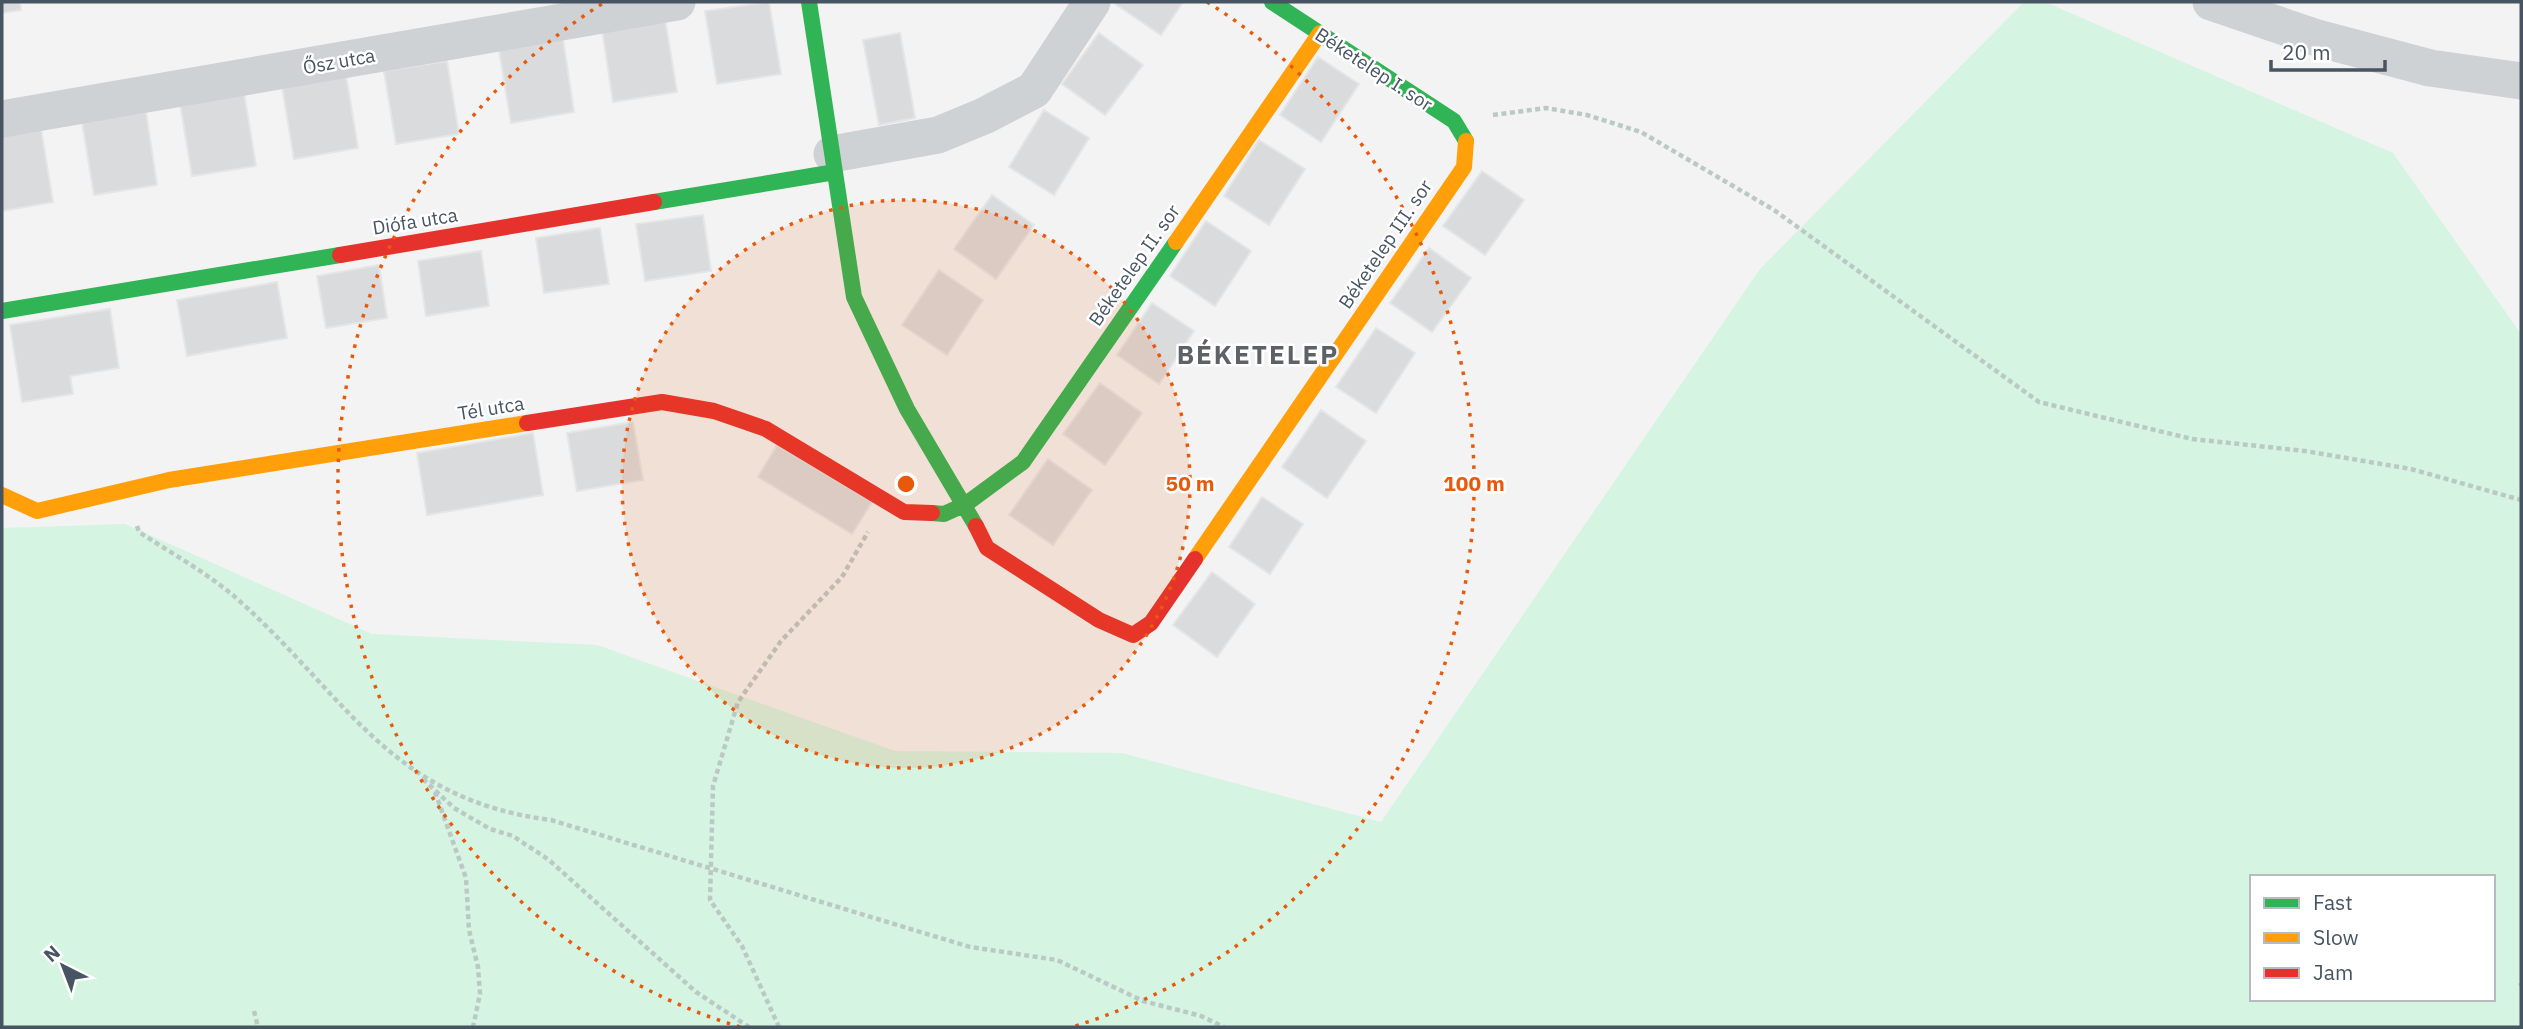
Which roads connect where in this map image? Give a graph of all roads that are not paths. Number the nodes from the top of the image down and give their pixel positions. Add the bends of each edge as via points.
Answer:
1 (677, 2) edge
2 (809, 2) edge
3 (1092, 2) edge
4 (1272, 2) edge
5 (2211, 2) edge
6 (1320, 33) junction
7 (2521, 81) edge
8 (2, 119) edge
9 (1468, 144) joint
10 (834, 163) junction
11 (2, 311) edge
12 (2, 495) edge
13 (967, 504) junction

1 - 8 street, Ősz utca
2 - 10 street
3 - 10 street via 1034,90 938,135
4 - 6 street, Béketelep I. sor
5 - 7 street via 2317,38 2430,68
6 - 9 street, Béketelep I. sor via 1454,121
6 - 13 street, Béketelep II. sor via 1023,462
9 - 13 street, Béketelep III. sor via 1464,167 1151,623 1133,635 1099,620 987,548
10 - 11 street, Diófa utca
10 - 13 street via 854,297 906,409
12 - 13 street, Tél utca via 37,511 169,480 662,402 714,411 766,429 904,512 944,514

